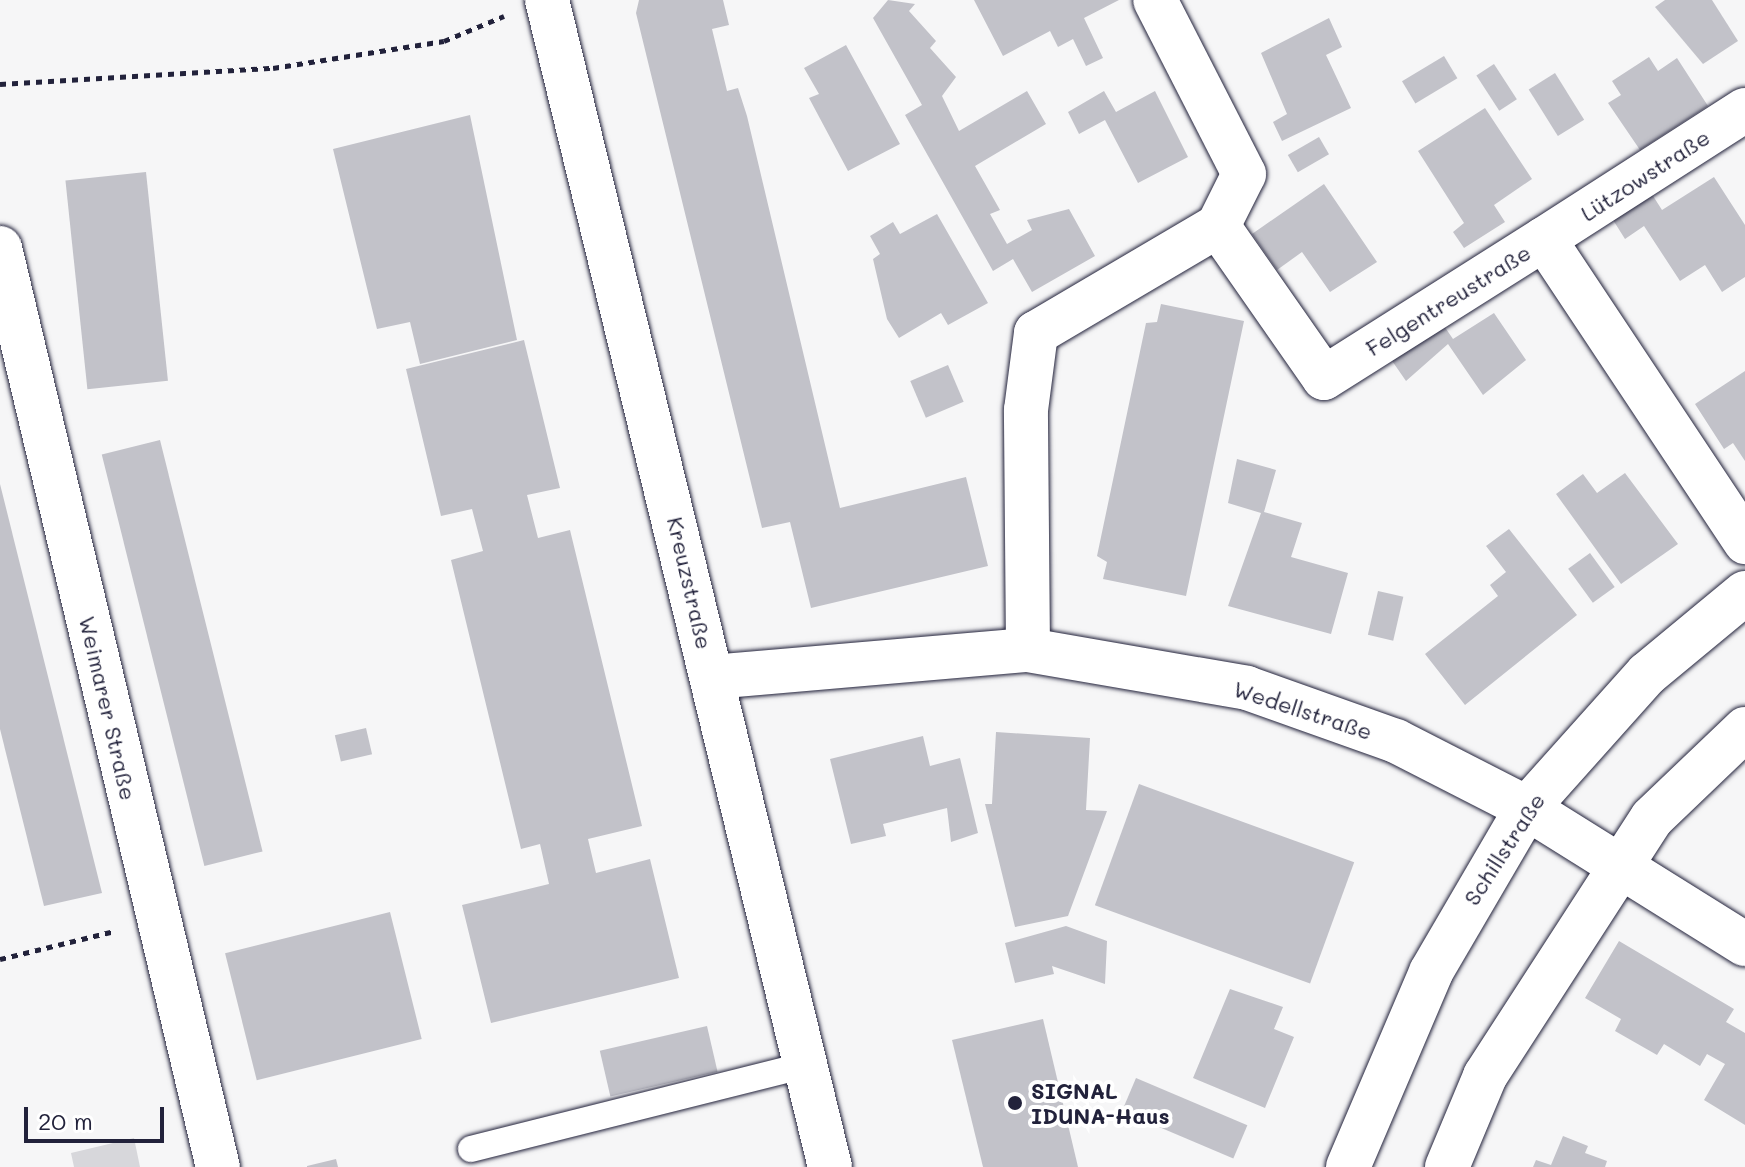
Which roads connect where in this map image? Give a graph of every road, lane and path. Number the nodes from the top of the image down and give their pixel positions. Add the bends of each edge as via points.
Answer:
1 (1155, 0) edge
2 (531, 6) edge
3 (0, 84) edge
4 (1745, 110) edge
5 (1218, 226) junction
6 (1544, 239) junction
7 (0, 248) edge
8 (1745, 542) edge
9 (1745, 593) edge
10 (1028, 650) junction
11 (712, 677) junction
12 (1745, 729) edge
13 (1527, 808) junction
14 (1619, 867) junction
15 (159, 920) junction
16 (1745, 944) edge
17 (0, 959) edge
18 (806, 1065) junction
19 (471, 1149) dead end
20 (218, 1167) edge
21 (830, 1167) edge
22 (1348, 1167) edge
23 (1447, 1167) edge

1 - 5 street via 1244,174
2 - 3 path via 444,41 273,68
2 - 11 street, Kreuzstraße
4 - 6 street, Lützowstraße
5 - 6 street, Felgentreustraße via 1324,378
5 - 10 street via 1036,333 1026,410
6 - 8 street, Felgentreustraße
7 - 15 street, Weimarer Straße
9 - 13 street, Schillstraße via 1647,674
10 - 11 street, Wedellstraße
10 - 13 street, Wedellstraße via 1247,688 1396,741
11 - 18 street, Kreuzstraße
12 - 14 street via 1652,818
13 - 14 street, Wedellstraße
13 - 22 street, Schillstraße via 1431,972
14 - 16 street, Wedellstraße
14 - 23 street via 1485,1076
15 - 17 path
15 - 20 street, Weimarer Straße
18 - 19 lane
18 - 21 street, Kreuzstraße

